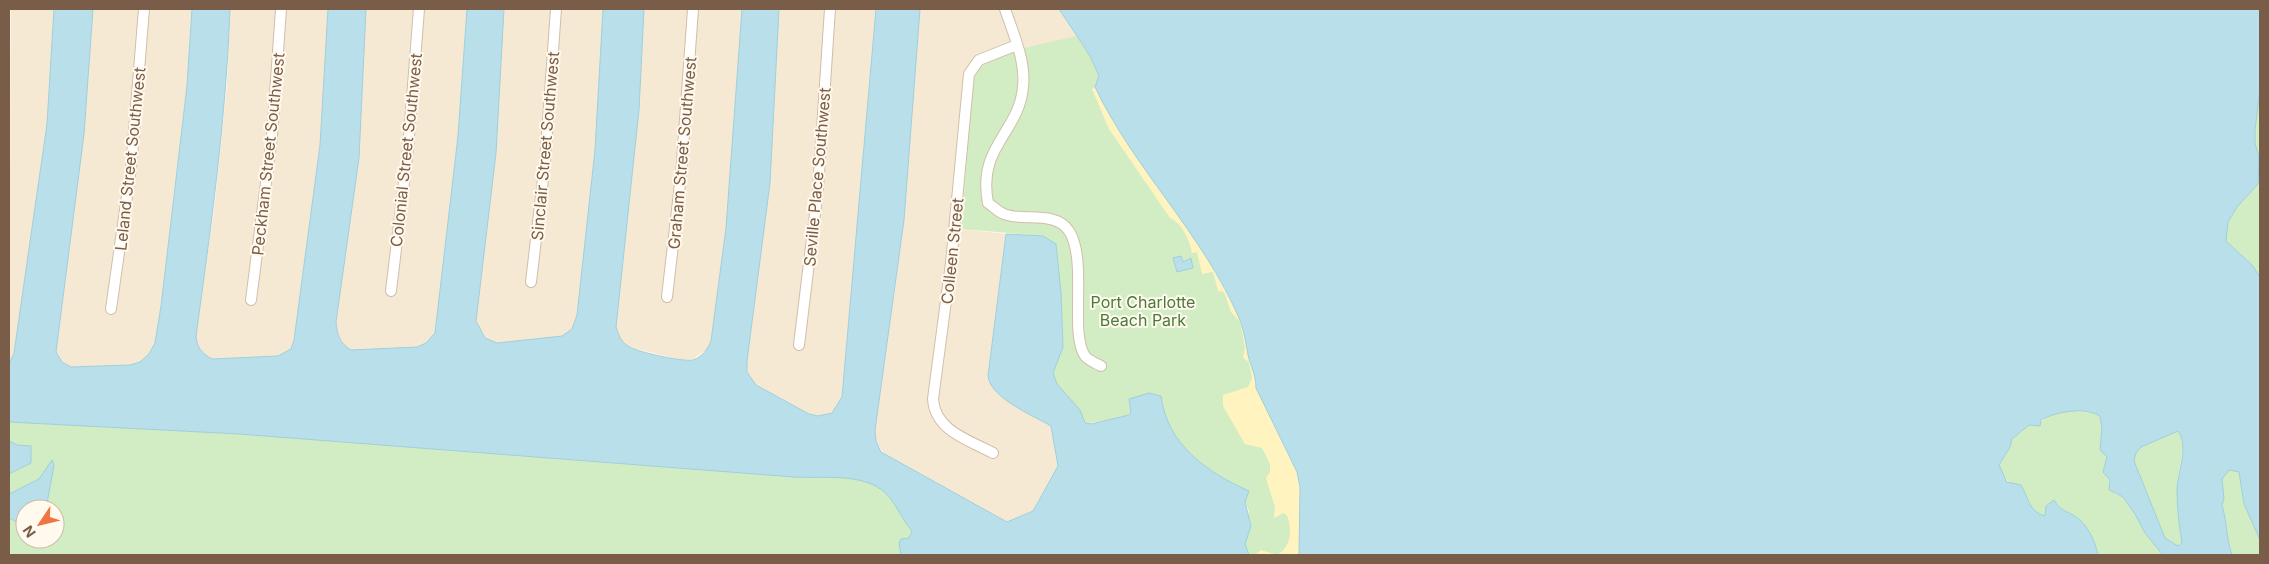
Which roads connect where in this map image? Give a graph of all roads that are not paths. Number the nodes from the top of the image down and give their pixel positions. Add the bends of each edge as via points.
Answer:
1 (144, 9) edge
2 (281, 9) edge
3 (418, 9) edge
4 (556, 9) edge
5 (693, 9) edge
6 (830, 9) edge
7 (1005, 9) edge
8 (1017, 45) junction
9 (531, 282) dead end
10 (391, 291) dead end
11 (667, 297) dead end
12 (251, 300) dead end
13 (111, 308) dead end
14 (799, 345) dead end
15 (1101, 366) dead end
16 (993, 453) dead end

1 - 13 street, Leland Street Southwest via 131,168
2 - 12 street, Peckham Street Southwest via 272,136
3 - 10 street, Colonial Street Southwest via 408,149
4 - 9 street, Sinclair Street Southwest via 546,153
5 - 11 street, Graham Street Southwest via 681,176
6 - 14 street, Seville Place Southwest via 818,189
7 - 8 street
8 - 15 street via 1023,69 1022,98 991,157 985,186 988,203 1004,214 1050,219 1063,224 1069,232 1074,243 1077,269 1080,346 1087,358
8 - 16 street, Colleen Street via 979,60 969,74 951,263 933,399 942,424

